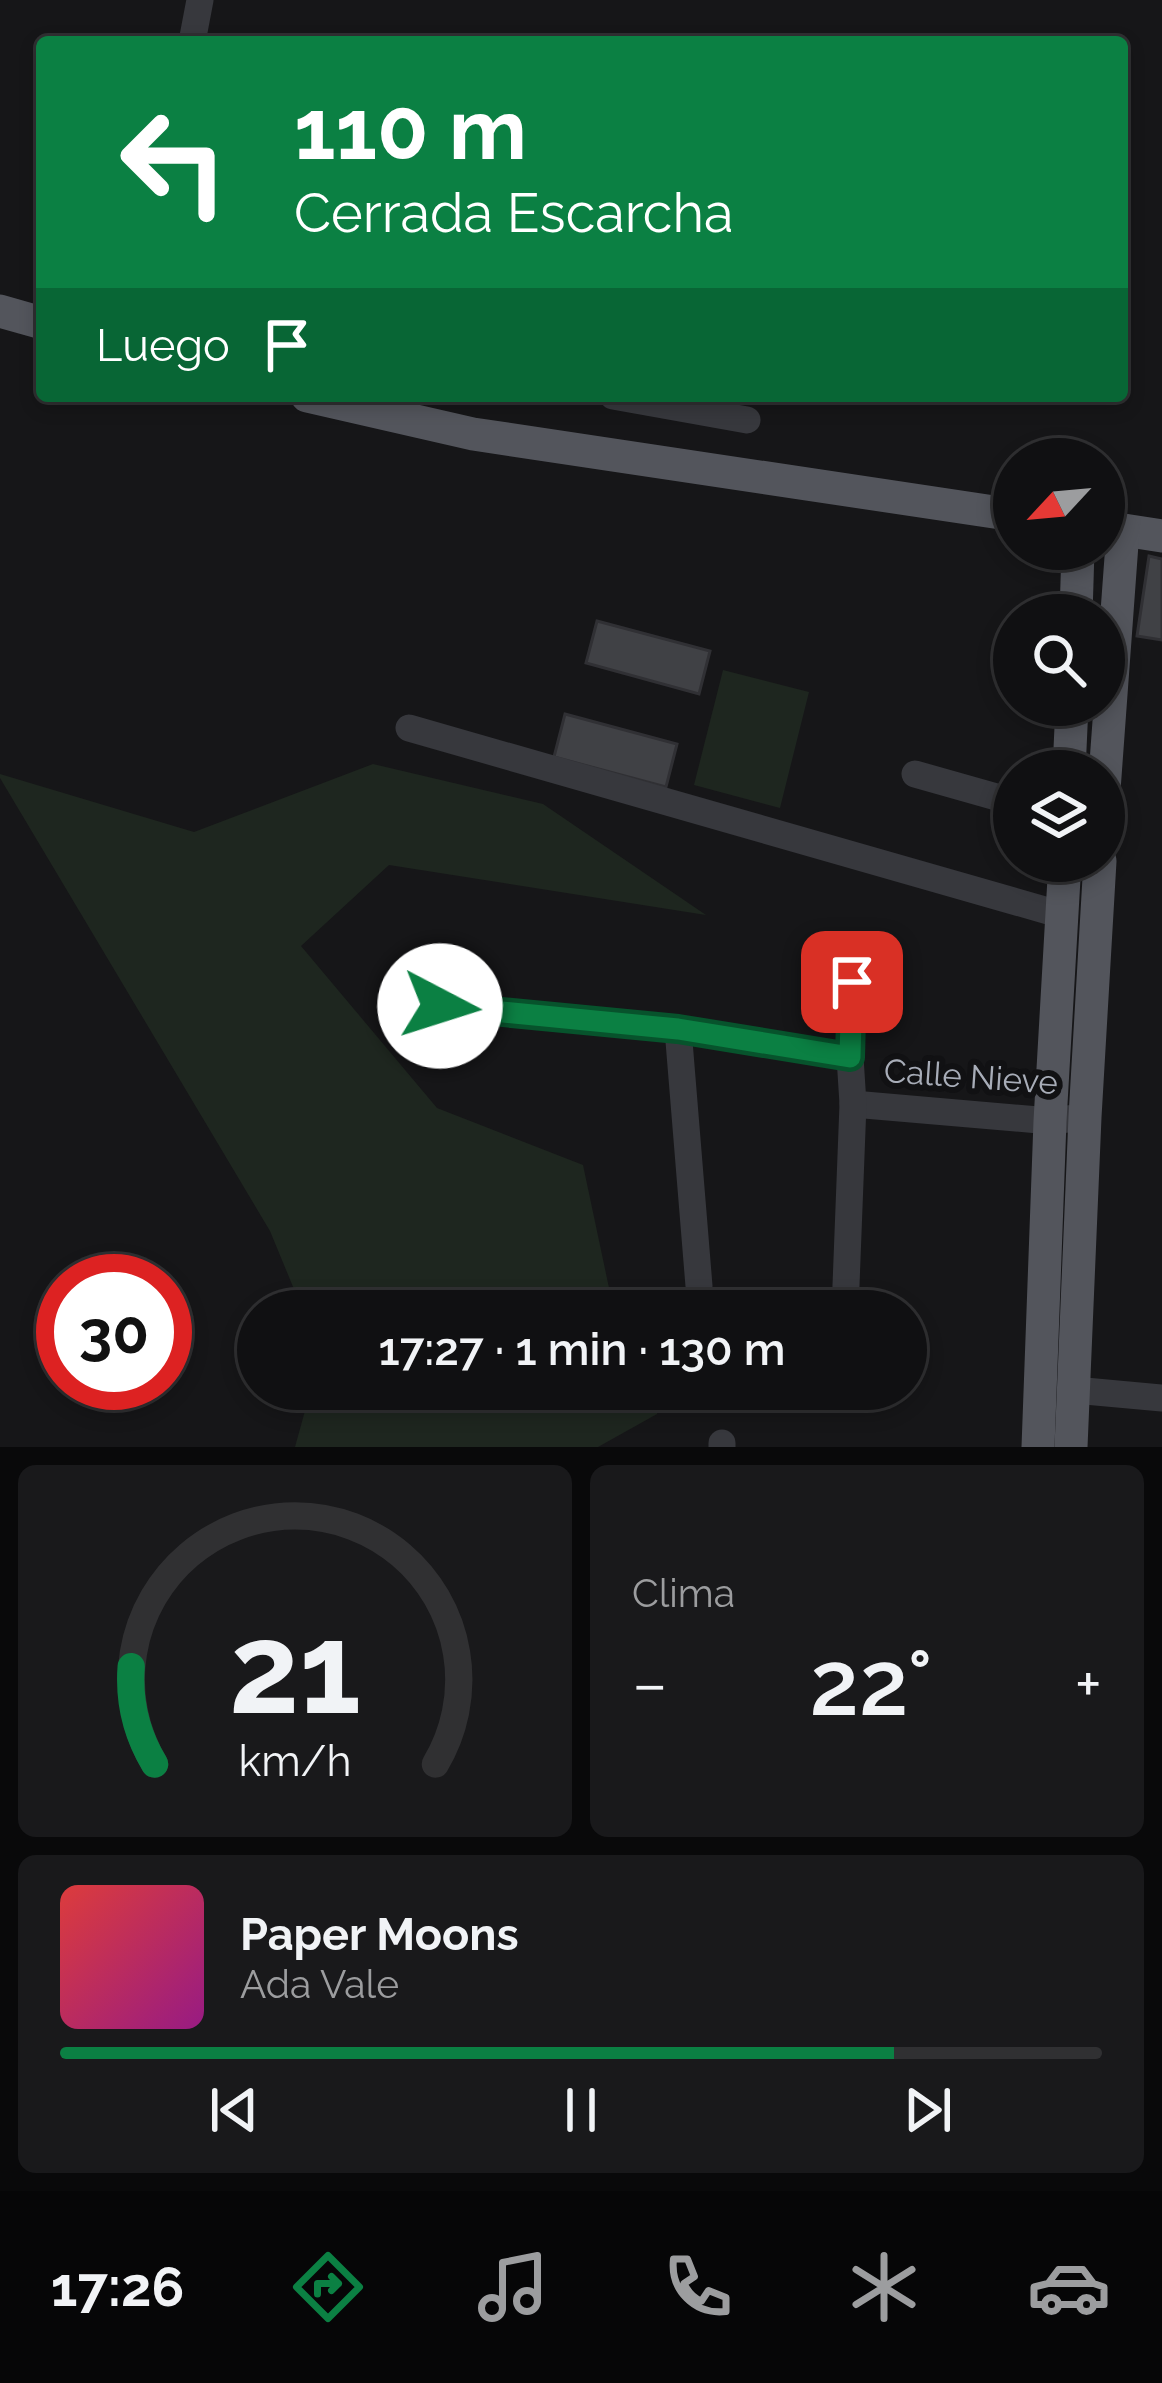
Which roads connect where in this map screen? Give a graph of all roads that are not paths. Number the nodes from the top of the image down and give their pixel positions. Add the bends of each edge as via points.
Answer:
1 (200, 0) edge
2 (193, 36) edge
3 (0, 311) edge
4 (36, 321) edge
5 (334, 402) edge
6 (646, 402) edge
7 (747, 420) dead end
8 (993, 511) edge
9 (1125, 530) edge
10 (1162, 536) edge
11 (1112, 570) edge
12 (410, 728) dead end
13 (1105, 750) edge
14 (915, 774) dead end
15 (993, 796) edge
16 (1064, 882) edge
17 (1099, 882) edge
18 (1062, 915) junction
19 (852, 982) dead end
20 (440, 1006) dead end
21 (678, 1029) junction
22 (850, 1057) junction
23 (853, 1104) junction
24 (1084, 1117) junction
25 (1050, 1121) junction
26 (699, 1286) dead end
27 (845, 1290) edge
28 (1074, 1390) junction
29 (1162, 1398) edge
30 (1038, 1447) edge
31 (1071, 1447) edge

1 - 2 street
3 - 4 main road
5 - 8 main road via 473,434
6 - 7 street
9 - 10 main road
11 - 13 main road
12 - 18 street
14 - 15 street
16 - 18 main road
17 - 24 main road
18 - 25 main road
19 - 22 street
20 - 21 street, Calle Nieve
21 - 22 street, Calle Nieve
21 - 26 street
22 - 23 street
23 - 25 street, Calle Nieve
23 - 27 street
24 - 25 street, Calle Nieve
24 - 28 main road
25 - 30 main road
28 - 29 street
28 - 31 main road

